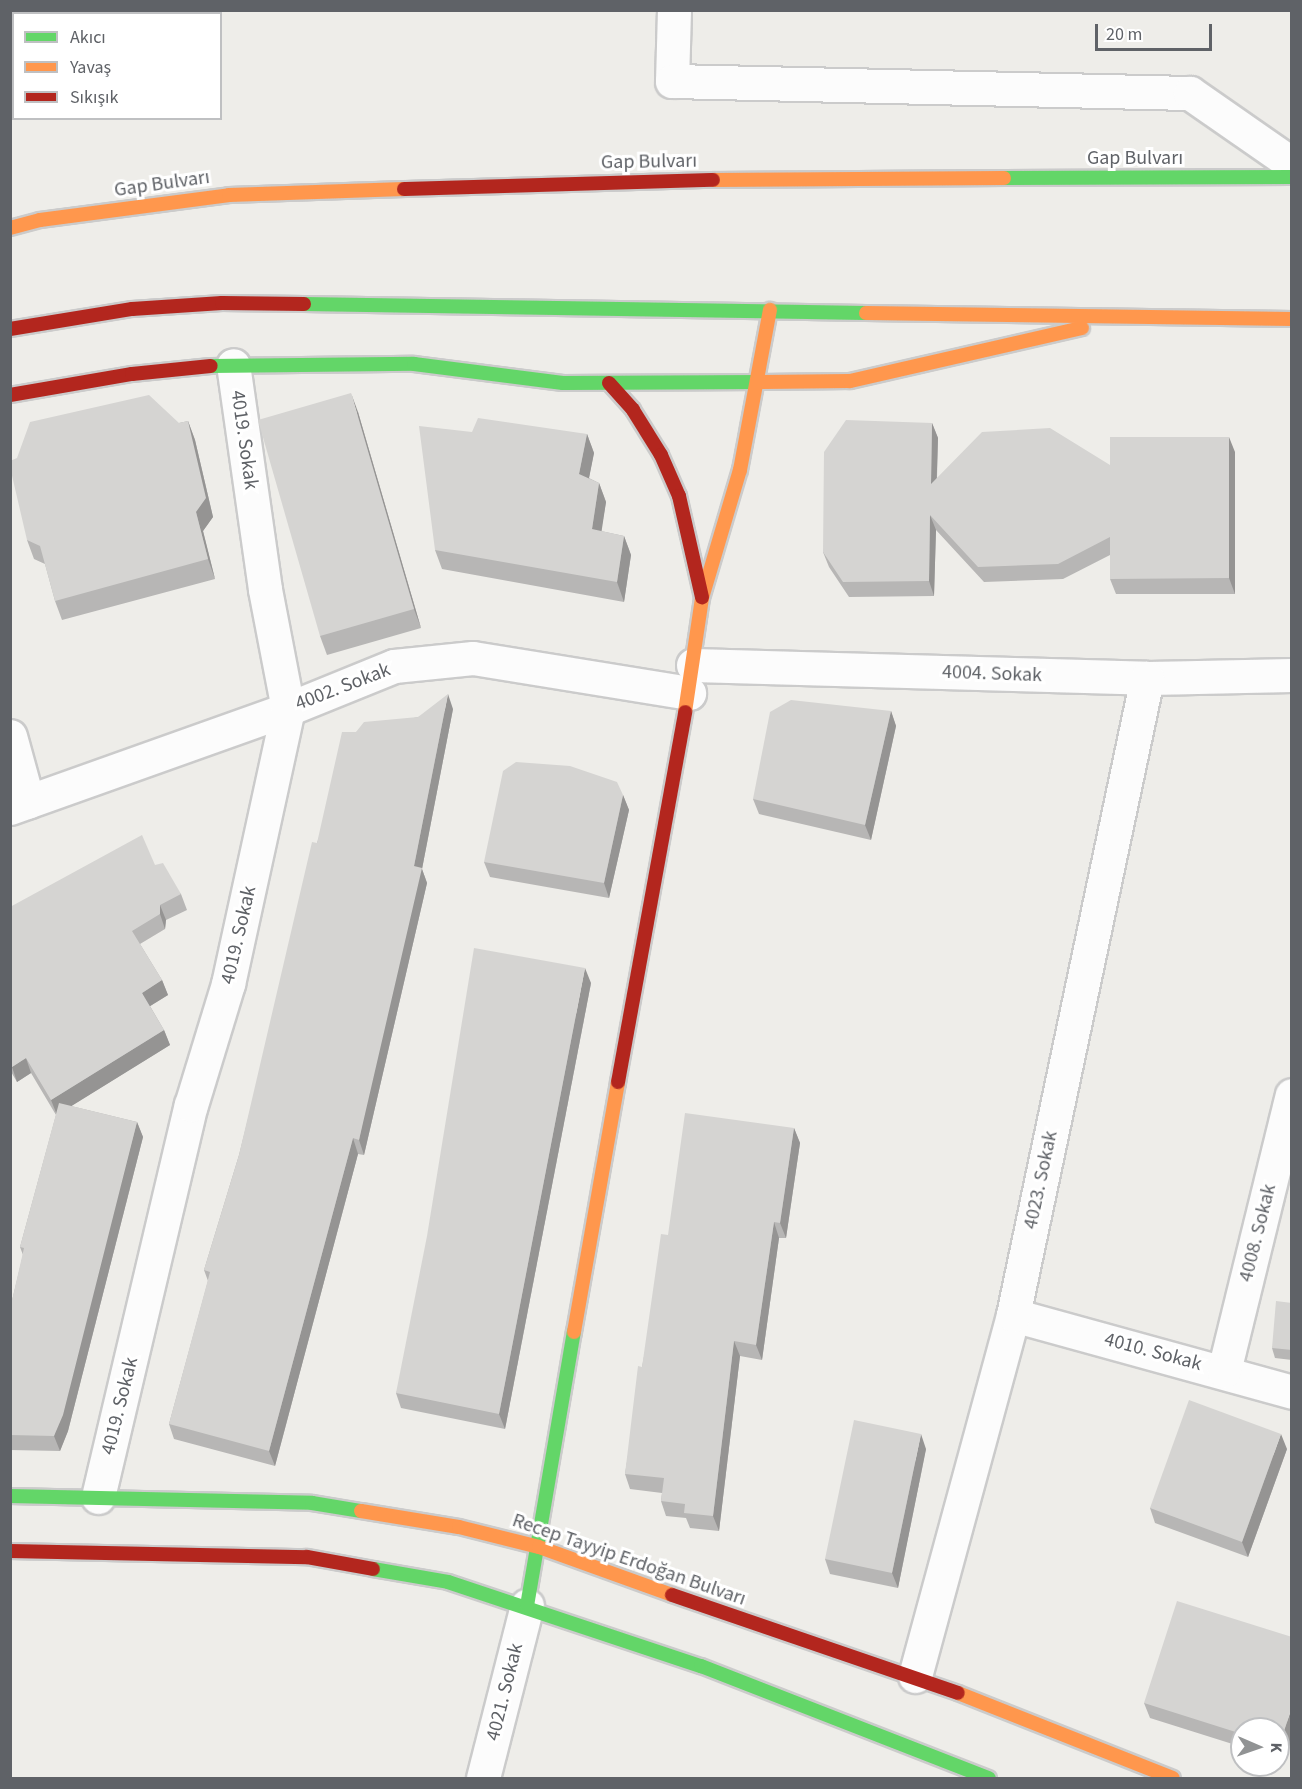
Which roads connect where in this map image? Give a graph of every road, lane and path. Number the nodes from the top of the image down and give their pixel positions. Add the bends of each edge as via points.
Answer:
1 (674, 10) edge
2 (1292, 164) edge
3 (1292, 177) edge
4 (10, 228) edge
5 (771, 310) junction
6 (1133, 317) junction
7 (1292, 319) edge
8 (10, 329) edge
9 (233, 365) junction
10 (757, 381) junction
11 (609, 382) junction
12 (15, 392) edge
13 (702, 598) junction
14 (1292, 675) edge
15 (1147, 678) junction
16 (691, 679) junction
17 (288, 709) junction
18 (10, 736) edge
19 (19, 805) edge
20 (1292, 1095) edge
21 (1013, 1315) junction
22 (1224, 1371) junction
23 (1292, 1392) edge
24 (10, 1496) edge
25 (98, 1497) junction
26 (539, 1547) junction
27 (10, 1551) edge
28 (527, 1606) junction
29 (915, 1676) junction
30 (483, 1779) edge
31 (989, 1779) edge
32 (1173, 1779) edge

1 - 2 street via 672,81 1190,93
3 - 4 main road, Gap Bulvarı via 679,180 229,195 40,220
5 - 6 main road
5 - 8 main road via 607,312 222,303 132,309
5 - 10 main road
6 - 7 main road
6 - 10 main road via 850,381
9 - 11 main road via 414,364 563,383
9 - 12 main road via 132,374
9 - 17 street, 4019. Sokak via 265,589
10 - 11 main road
10 - 13 main road via 740,470
11 - 13 main road via 633,410 661,455 679,496
13 - 16 main road
14 - 15 street, 4004. Sokak
15 - 16 street, 4004. Sokak
15 - 21 street, 4023. Sokak
16 - 17 street, 4002. Sokak via 473,658 394,666
16 - 26 main road via 655,867
17 - 19 street, 4002. Sokak
17 - 25 street, 4019. Sokak via 228,984 191,1104
18 - 19 street
20 - 22 street, 4008. Sokak
21 - 22 street, 4010. Sokak
21 - 29 street, 4023. Sokak
22 - 23 street, 4010. Sokak
24 - 25 main road, Recep Tayyip Erdoğan Bulvarı
25 - 26 main road, Recep Tayyip Erdoğan Bulvarı via 312,1503 459,1527
26 - 28 main road
26 - 29 main road, Recep Tayyip Erdoğan Bulvarı via 716,1611
27 - 28 main road via 307,1557 448,1582
28 - 30 street, 4021. Sokak
28 - 31 main road via 701,1666
29 - 32 main road, Recep Tayyip Erdoğan Bulvarı

